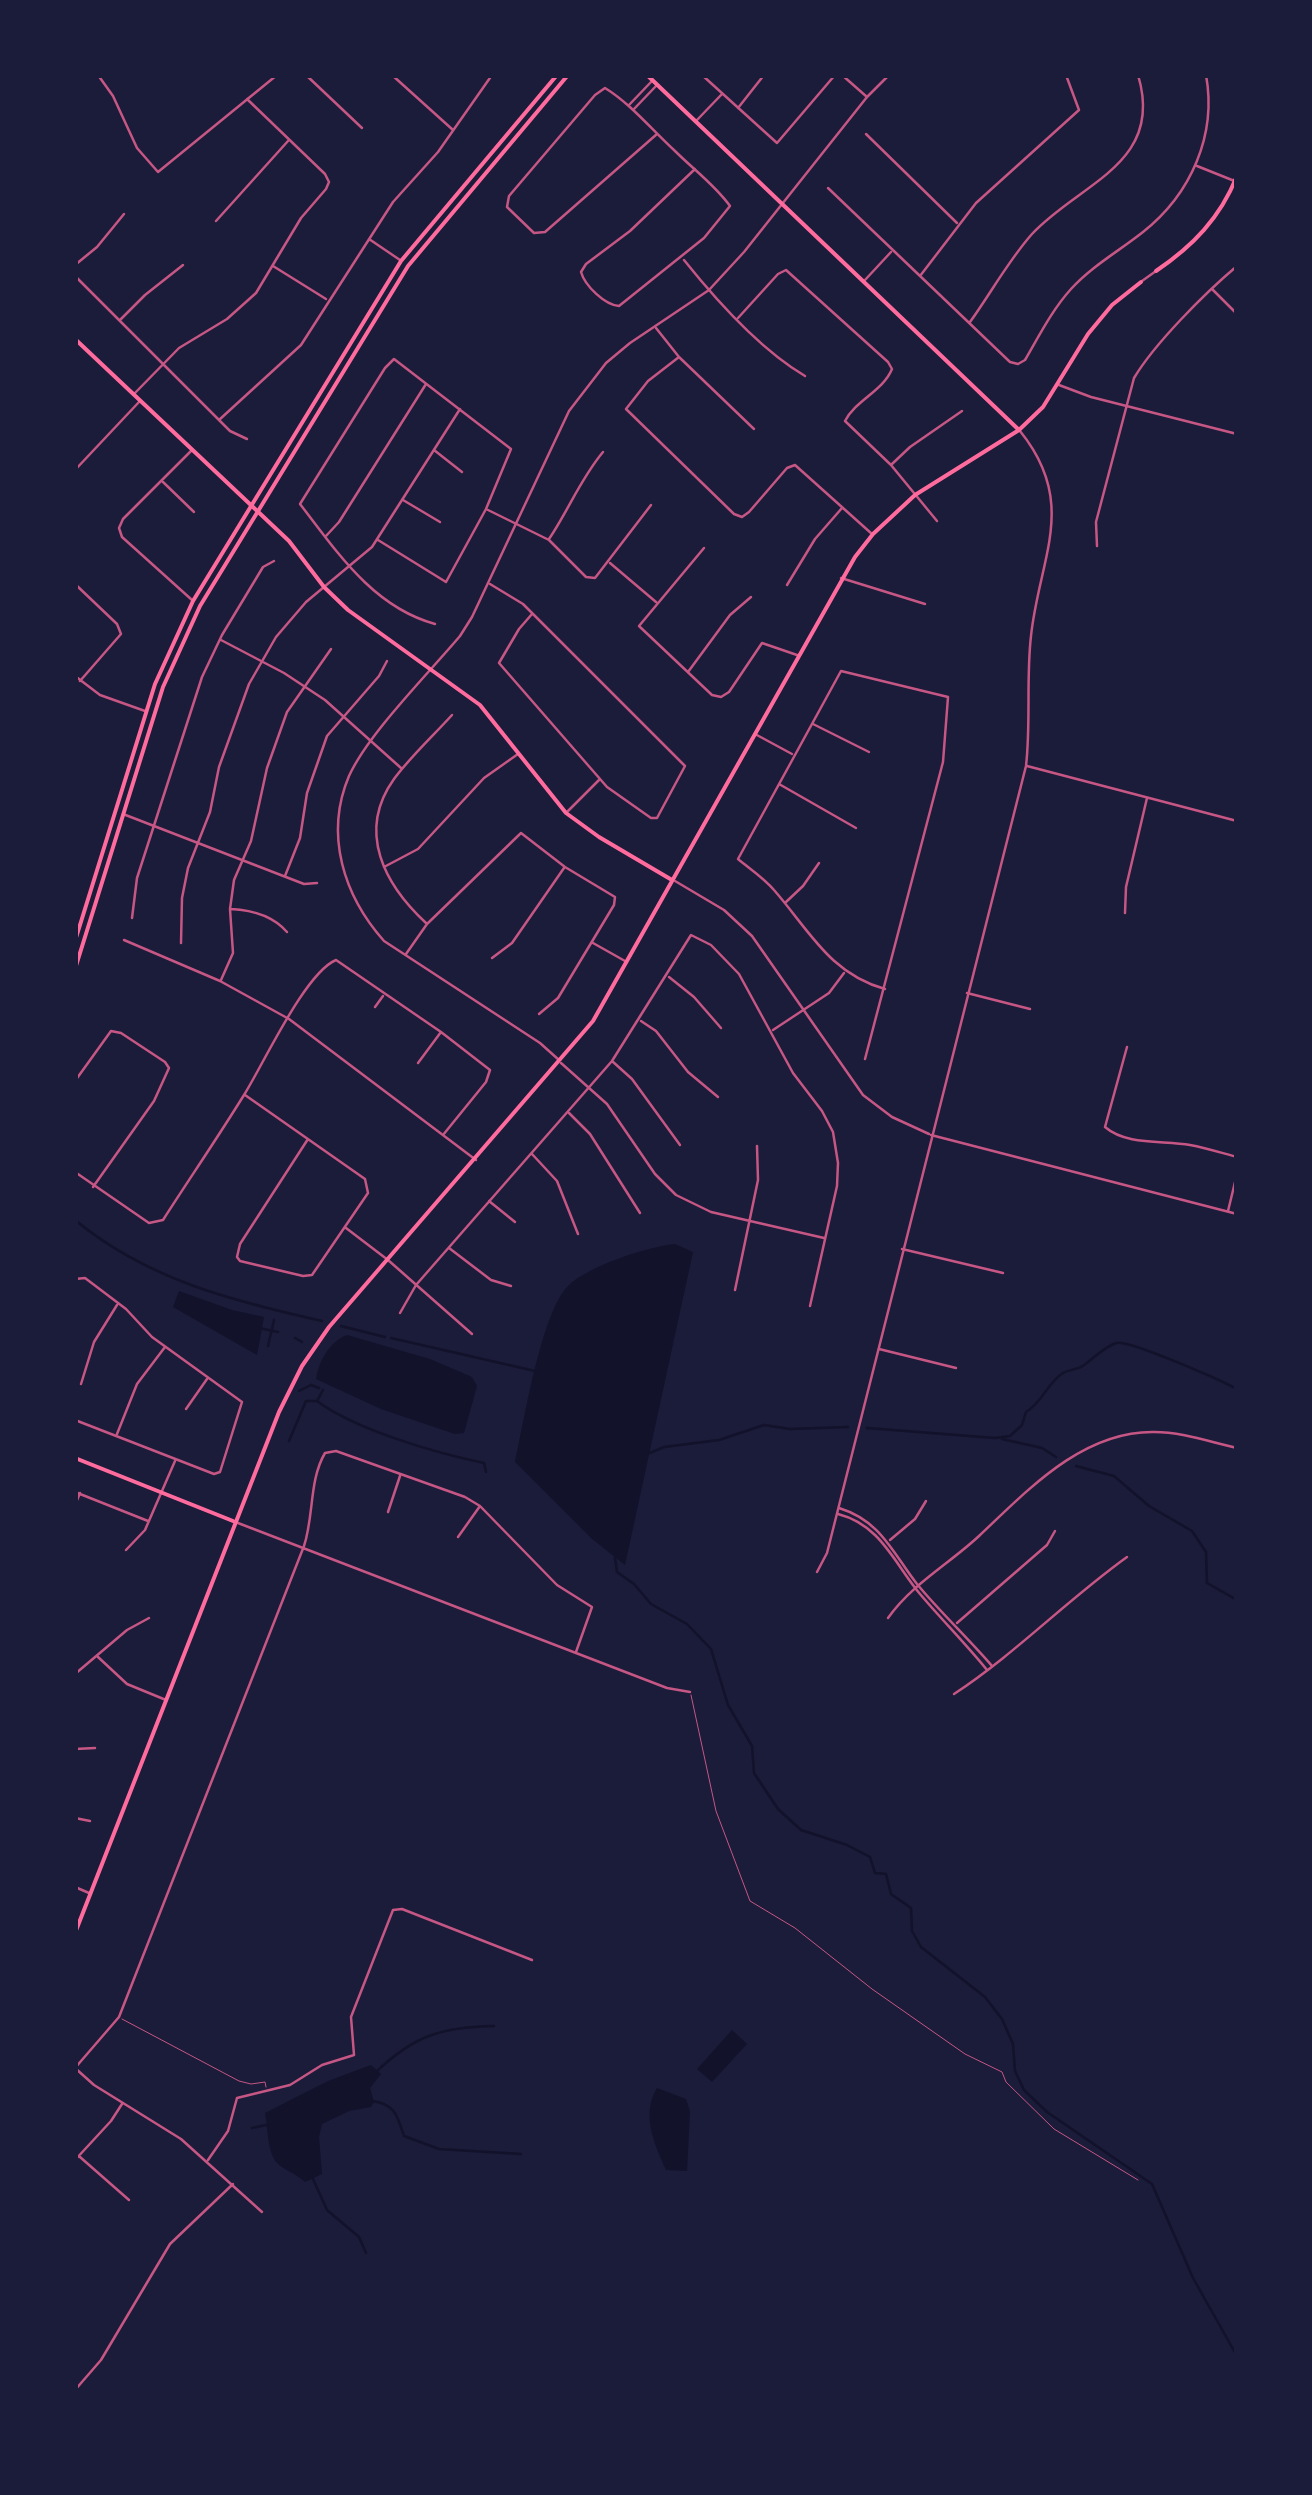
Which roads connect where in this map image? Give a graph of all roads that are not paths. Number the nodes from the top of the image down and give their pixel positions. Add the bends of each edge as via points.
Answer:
1 (98, 75) edge
2 (277, 75) edge
3 (306, 75) edge
4 (392, 75) edge
5 (484, 75) edge
6 (556, 75) edge
7 (568, 75) edge
8 (702, 75) edge
9 (764, 75) edge
10 (835, 75) edge
11 (842, 75) edge
12 (889, 75) edge
13 (1066, 75) edge
14 (1138, 75) edge
15 (1206, 75) edge
16 (490, 77) edge
17 (652, 80) edge
18 (722, 94) junction
19 (867, 97) junction
20 (247, 99) junction
21 (628, 106) junction
22 (737, 109) junction
23 (632, 111) junction
24 (696, 121) junction
25 (362, 128) dead end
26 (453, 130) junction
27 (658, 134) junction
28 (866, 134) dead end
29 (288, 140) junction
30 (1196, 165) junction
31 (695, 169) junction
32 (1236, 180) edge
33 (828, 188) dead end
34 (784, 204) junction
35 (124, 214) dead end
36 (216, 222) dead end
37 (958, 224) junction
38 (368, 238) junction
39 (893, 250) junction
40 (682, 257) junction
41 (401, 261) junction
42 (75, 265) edge
43 (184, 265) dead end
44 (272, 266) junction
45 (1237, 266) edge
46 (1156, 272) joint
47 (75, 276) edge
48 (920, 276) junction
49 (865, 280) junction
50 (1141, 282) joint
51 (1211, 288) junction
52 (708, 290) junction
53 (328, 300) junction
54 (1237, 314) edge
55 (738, 318) junction
56 (119, 322) junction
57 (970, 324) junction
58 (656, 328) junction
59 (75, 339) edge
60 (678, 357) junction
61 (164, 364) junction
62 (805, 376) dead end
63 (428, 383) junction
64 (1059, 385) junction
65 (133, 395) junction
66 (140, 401) junction
67 (1125, 405) junction
68 (460, 408) junction
69 (962, 411) dead end
70 (218, 420) junction
71 (754, 428) dead end
72 (1019, 430) junction
73 (1237, 434) edge
74 (247, 439) dead end
75 (433, 449) junction
76 (192, 450) junction
77 (603, 452) dead end
78 (891, 465) junction
79 (75, 470) edge
80 (462, 472) dead end
81 (162, 481) junction
82 (915, 495) junction
83 (402, 499) junction
84 (651, 504) dead end
85 (251, 505) junction
86 (843, 507) junction
87 (486, 509) junction
88 (258, 511) junction
89 (194, 512) dead end
90 (937, 521) dead end
91 (440, 522) dead end
92 (516, 523) junction
93 (872, 534) junction
94 (325, 537) junction
95 (378, 540) junction
96 (548, 540) junction
97 (1098, 546) dead end
98 (704, 548) dead end
99 (274, 561) dead end
100 (609, 562) junction
101 (348, 567) junction
102 (841, 578) junction
103 (488, 583) junction
104 (75, 584) edge
105 (788, 585) dead end
106 (324, 587) junction
107 (751, 598) dead end
108 (193, 601) junction
109 (656, 602) junction
110 (924, 604) dead end
111 (532, 614) junction
112 (435, 624) dead end
113 (220, 640) junction
114 (331, 649) dead end
115 (797, 656) junction
116 (262, 661) junction
117 (387, 662) dead end
118 (432, 668) junction
119 (687, 673) junction
120 (75, 676) edge
121 (80, 681) junction
122 (304, 686) junction
123 (146, 712) junction
124 (344, 715) junction
125 (452, 715) dead end
126 (812, 723) junction
127 (754, 733) junction
128 (372, 742) junction
129 (869, 752) dead end
130 (518, 754) junction
131 (794, 754) junction
132 (1026, 766) junction
133 (402, 769) junction
134 (600, 779) junction
135 (778, 784) junction
136 (1147, 797) junction
137 (124, 814) junction
138 (566, 814) junction
139 (1237, 821) edge
140 (154, 824) junction
141 (856, 828) dead end
142 (199, 840) junction
143 (242, 858) junction
144 (818, 863) dead end
145 (382, 867) junction
146 (565, 867) junction
147 (285, 876) junction
148 (672, 880) junction
149 (317, 883) dead end
150 (785, 903) junction
151 (230, 909) junction
152 (1125, 914) dead end
153 (132, 918) dead end
154 (427, 924) junction
155 (287, 932) dead end
156 (124, 940) dead end
157 (75, 941) edge
158 (591, 942) junction
159 (181, 943) dead end
160 (405, 956) junction
161 (492, 958) dead end
162 (626, 961) junction
163 (75, 969) edge
164 (845, 972) junction
165 (667, 975) junction
166 (220, 981) junction
167 (885, 988) junction
168 (385, 993) junction
169 (966, 993) junction
170 (375, 1006) dead end
171 (1030, 1009) dead end
172 (803, 1010) junction
173 (539, 1014) dead end
174 (289, 1019) junction
175 (639, 1020) junction
176 (721, 1028) dead end
177 (771, 1031) junction
178 (442, 1032) junction
179 (1127, 1047) dead end
180 (865, 1059) dead end
181 (560, 1061) junction
182 (612, 1062) junction
183 (418, 1063) dead end
184 (75, 1081) edge
185 (589, 1087) junction
186 (244, 1094) junction
187 (718, 1097) dead end
188 (567, 1112) junction
189 (443, 1135) junction
190 (931, 1135) junction
191 (308, 1139) junction
192 (680, 1145) dead end
193 (758, 1146) dead end
194 (530, 1153) junction
195 (1237, 1157) edge
196 (476, 1160) junction
197 (75, 1172) edge
198 (1237, 1174) edge
199 (93, 1186) junction
200 (489, 1201) junction
201 (1228, 1212) junction
202 (640, 1214) dead end
203 (1237, 1214) edge
204 (750, 1221) junction
205 (516, 1222) dead end
206 (344, 1228) junction
207 (578, 1234) dead end
208 (826, 1238) junction
209 (449, 1248) junction
210 (902, 1248) junction
211 (388, 1260) junction
212 (1003, 1272) dead end
213 (78, 1278) edge
214 (416, 1286) junction
215 (510, 1286) dead end
216 (735, 1290) dead end
217 (118, 1303) junction
218 (810, 1306) dead end
219 (400, 1314) dead end
220 (472, 1334) dead end
221 (165, 1347) junction
222 (878, 1348) junction
223 (956, 1368) dead end
224 (207, 1379) junction
225 (81, 1384) dead end
226 (186, 1409) dead end
227 (75, 1420) edge
228 (116, 1436) junction
229 (1237, 1448) edge
230 (75, 1458) edge
231 (176, 1460) junction
232 (400, 1476) junction
233 (162, 1492) junction
234 (77, 1493) edge
235 (926, 1501) dead end
236 (75, 1505) edge
237 (480, 1506) junction
238 (838, 1511) junction
239 (388, 1512) dead end
240 (150, 1522) junction
241 (235, 1522) junction
242 (1055, 1531) dead end
243 (458, 1537) dead end
244 (887, 1543) junction
245 (304, 1546) junction
246 (126, 1550) dead end
247 (1127, 1557) dead end
248 (817, 1572) dead end
249 (916, 1587) junction
250 (149, 1618) dead end
251 (888, 1618) dead end
252 (954, 1626) junction
253 (576, 1652) junction
254 (97, 1656) junction
255 (992, 1666) junction
256 (988, 1670) junction
257 (75, 1674) edge
258 (690, 1692) joint
259 (954, 1694) dead end
260 (166, 1700) junction
261 (96, 1748) dead end
262 (75, 1749) edge
263 (75, 1818) edge
264 (90, 1821) dead end
265 (75, 1887) edge
266 (90, 1893) junction
267 (75, 1932) edge
268 (532, 1960) dead end
269 (119, 2017) junction
270 (75, 2068) edge
271 (268, 2092) junction
272 (123, 2103) junction
273 (77, 2158) edge
274 (208, 2160) junction
275 (1138, 2180) dead end
276 (233, 2184) junction
277 (129, 2200) dead end
278 (262, 2212) dead end
279 (75, 2390) edge

1 - 20 street via 137,148 158,172
2 - 20 street
3 - 25 street
4 - 26 street
5 - 16 street
6 - 41 main road
7 - 88 main road via 417,254
8 - 18 street
9 - 22 street
10 - 22 street via 777,143
11 - 19 street
12 - 19 street
13 - 37 street via 1079,110
14 - 57 street via 1142,111 1127,155 1034,232
15 - 30 street via 1208,122
16 - 26 street
17 - 21 street
17 - 23 street
17 - 24 main road
18 - 22 street
18 - 24 street
19 - 34 street
20 - 29 street
21 - 23 street
21 - 27 street via 605,88 508,207 540,234
23 - 27 street
24 - 34 main road
26 - 38 street
27 - 31 street
28 - 37 street
29 - 36 street
29 - 44 street via 328,182
30 - 32 street
30 - 57 street via 1162,215 1069,291 1025,360 1010,362
31 - 40 street via 730,206
31 - 40 street via 581,272 582,278 614,306
32 - 46 main road via 1196,241
33 - 39 street
34 - 49 main road
34 - 52 street
35 - 42 street
37 - 48 street
38 - 41 street
38 - 53 street
39 - 48 street
39 - 49 street
40 - 52 street
41 - 85 main road
43 - 56 street
44 - 53 street
44 - 61 street via 242,307
45 - 51 street
46 - 50 street
47 - 56 street
48 - 57 street
49 - 72 main road
50 - 64 main road via 1088,334
51 - 54 street
51 - 67 street via 1143,363
52 - 55 street
52 - 58 street
53 - 70 street via 290,359
55 - 62 street
55 - 78 street via 786,270 892,369 844,420
56 - 61 street
58 - 60 street
58 - 92 street via 630,342 588,382
59 - 65 main road
60 - 71 street
60 - 86 street via 626,409 734,514 742,517 795,465
61 - 65 street
61 - 70 street
63 - 68 street
63 - 94 street
63 - 94 street via 394,359 384,368 300,504
64 - 67 street
64 - 72 main road
65 - 66 main road
66 - 76 main road
66 - 79 street
67 - 73 street
67 - 97 street via 1096,522
68 - 75 street
68 - 87 street via 511,449
69 - 78 street
70 - 74 street
72 - 82 main road
72 - 132 street via 1044,473 1053,534 1031,631
75 - 80 street
75 - 83 street
76 - 81 street
76 - 85 main road
77 - 96 street
78 - 82 street
81 - 89 street
81 - 108 street via 123,519 119,533
82 - 90 street
82 - 93 main road
83 - 91 street
83 - 95 street
84 - 100 street
85 - 88 main road
85 - 108 main road
86 - 93 street
86 - 105 street via 814,539
87 - 92 street
87 - 95 street via 446,582
88 - 106 main road
88 - 137 main road via 182,638
92 - 96 street
92 - 103 street
93 - 102 main road
94 - 101 street
95 - 101 street
96 - 100 street via 586,576 595,578
98 - 109 street
99 - 113 street
100 - 109 street
101 - 106 street
101 - 112 street via 415,619
102 - 110 street
102 - 115 main road
103 - 111 street
103 - 118 street via 460,636
104 - 121 street via 121,634
106 - 116 street via 287,623
106 - 118 main road
107 - 119 street via 730,614
108 - 123 main road
109 - 119 street via 639,626
111 - 134 street via 499,662
111 - 134 street via 685,766 657,818
113 - 116 street
113 - 140 street
114 - 122 street
115 - 119 street via 762,643 721,697
115 - 127 main road
116 - 122 street
116 - 142 street via 235,720
117 - 124 street
118 - 128 street
118 - 130 main road via 480,705
120 - 121 street
121 - 123 street
122 - 124 street
122 - 143 street via 287,712
123 - 157 main road
124 - 128 street
124 - 147 street via 307,792
125 - 133 street
126 - 129 street
126 - 131 street
126 - 167 street via 841,671 948,697 942,762
127 - 131 street
127 - 148 main road
128 - 133 street
128 - 160 street via 350,776 340,810 341,866 368,923
130 - 138 main road
130 - 145 street via 484,778 418,849
131 - 135 street
132 - 136 street
132 - 169 street
133 - 145 street via 379,814
134 - 138 street
135 - 141 street
135 - 150 street via 738,859
136 - 139 street
136 - 152 street
137 - 140 street
137 - 163 main road
138 - 148 main road
140 - 142 street
140 - 153 street
142 - 143 street
142 - 159 street via 182,898
143 - 147 street
143 - 151 street
144 - 150 street
145 - 154 street via 402,901
146 - 154 street via 522,834
146 - 158 street via 615,897
146 - 161 street via 512,943
147 - 149 street
148 - 162 main road
148 - 172 street via 724,910 752,936
150 - 164 street
151 - 155 street via 250,910
151 - 166 street via 233,953
154 - 160 street
156 - 166 street
158 - 162 street
158 - 173 street via 558,998
160 - 181 street
162 - 181 main road
164 - 167 street
164 - 172 street
165 - 175 street
165 - 176 street
165 - 177 street via 691,935 710,945 740,974
166 - 174 street
167 - 180 street
168 - 170 street
168 - 174 street via 336,960 310,983
168 - 178 street
169 - 171 street
169 - 190 street
172 - 177 street
172 - 190 street via 863,1094
174 - 186 street
174 - 189 street
175 - 182 street
175 - 187 street
177 - 208 street via 833,1132 837,1186
178 - 183 street
178 - 189 street via 490,1070
179 - 195 street via 1105,1127 1113,1134
181 - 185 street
181 - 196 main road
182 - 185 street
182 - 192 street
184 - 199 street via 112,1032 168,1068 154,1101
185 - 188 street
185 - 204 street via 676,1195
186 - 191 street
186 - 199 street via 157,1224
188 - 194 street
188 - 202 street via 590,1134
189 - 196 street
190 - 201 street
190 - 210 street
191 - 206 street via 368,1186
191 - 206 street via 237,1256 246,1264 312,1275
193 - 204 street
194 - 200 street
194 - 207 street via 557,1182
196 - 211 main road
197 - 199 street
198 - 201 street
200 - 205 street
200 - 209 street
201 - 203 street
204 - 208 street
204 - 216 street
206 - 211 street
208 - 218 street
209 - 214 street
209 - 215 street
210 - 212 street
210 - 222 street
211 - 214 street
211 - 241 main road via 302,1366
213 - 217 street
214 - 219 street
214 - 220 street
217 - 221 street
217 - 225 street via 94,1342
221 - 224 street
221 - 228 street via 137,1384
222 - 223 street
222 - 238 street
224 - 226 street
224 - 231 street via 242,1402 218,1474
227 - 228 street
228 - 231 street
229 - 249 street via 1156,1432 1107,1439 1047,1475
230 - 233 main road
231 - 233 street
232 - 237 street
232 - 239 street
232 - 245 street via 336,1451 325,1453
233 - 240 street
233 - 241 main road
234 - 236 street
234 - 240 street
235 - 244 street
237 - 243 street
237 - 253 street via 558,1585 592,1607
238 - 244 street
238 - 248 street
240 - 246 street
241 - 245 street
241 - 260 main road
242 - 252 street
244 - 249 street
245 - 253 street
245 - 269 street
247 - 255 street
249 - 251 street
249 - 252 street
250 - 254 street
252 - 255 street
252 - 256 street
253 - 258 street
254 - 257 street
254 - 260 street via 127,1684
255 - 256 street
256 - 259 street
258 - 275 lane via 716,1810 750,1901 966,2054 1002,2072 1054,2129
260 - 266 main road
261 - 262 street
263 - 264 street
265 - 266 street
266 - 267 main road
268 - 271 street via 394,1910 354,2008 354,2055
269 - 270 street
269 - 271 lane via 239,2081 265,2082
270 - 272 street
271 - 274 street via 237,2098 224,2138
272 - 273 street
272 - 274 street
273 - 277 street
274 - 276 street
276 - 278 street
276 - 279 street via 170,2244 101,2360

